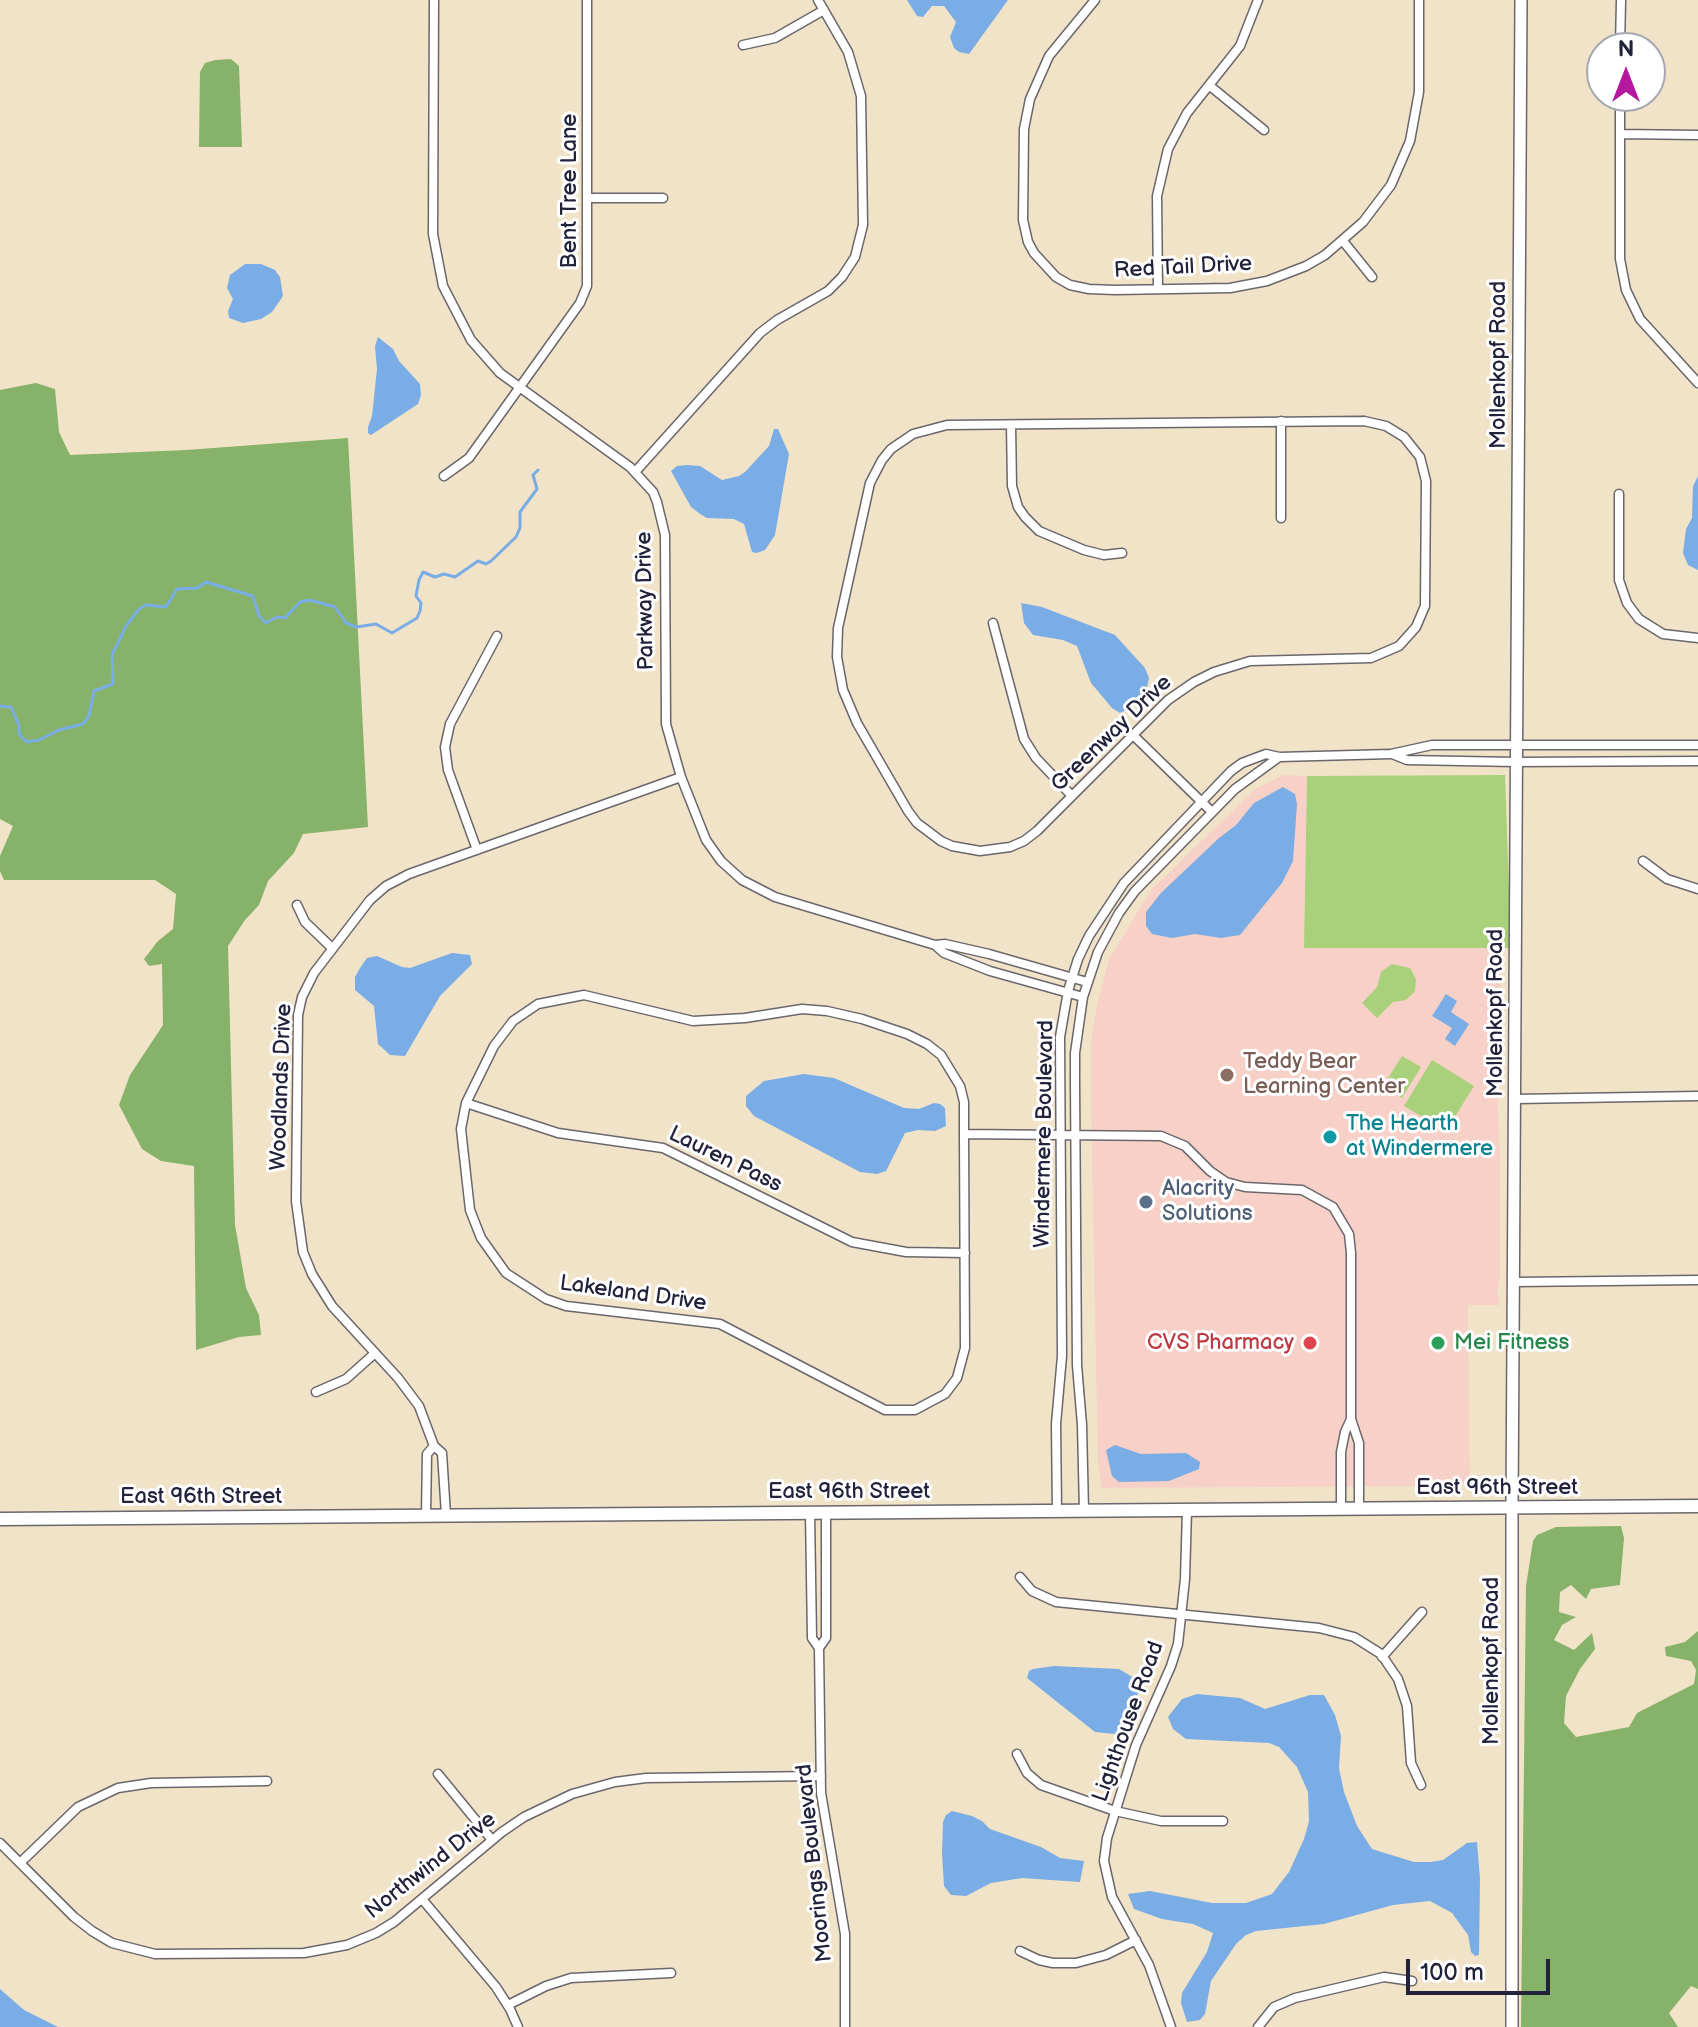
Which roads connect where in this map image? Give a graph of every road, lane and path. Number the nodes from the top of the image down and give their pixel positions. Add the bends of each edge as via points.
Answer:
1 (434, 0) edge
2 (587, 0) edge
3 (818, 0) edge
4 (1095, 0) edge
5 (1258, 0) edge
6 (1419, 0) edge
7 (1521, 0) edge
8 (1621, 0) edge
9 (824, 10) junction
10 (1620, 32) edge
11 (743, 45) dead end
12 (1210, 86) junction
13 (1620, 112) edge
14 (1264, 130) dead end
15 (1620, 134) junction
16 (1698, 135) edge
17 (588, 198) junction
18 (663, 198) dead end
19 (1343, 241) junction
20 (1372, 277) dead end
21 (1158, 289) junction
22 (1698, 383) edge
23 (521, 389) junction
24 (1281, 421) junction
25 (1011, 425) junction
26 (635, 472) junction
27 (444, 476) dead end
28 (1619, 494) dead end
29 (1281, 518) dead end
30 (1122, 553) dead end
31 (993, 623) dead end
32 (497, 636) dead end
33 (1698, 638) edge
34 (1133, 735) junction
35 (1516, 744) junction
36 (1698, 745) edge
37 (1391, 754) junction
38 (1279, 757) junction
39 (1698, 761) edge
40 (1516, 762) junction
41 (681, 777) junction
42 (1072, 796) junction
43 (1201, 802) junction
44 (1212, 812) junction
45 (477, 850) junction
46 (1643, 861) dead end
47 (1698, 889) edge
48 (297, 905) dead end
49 (935, 945) junction
50 (332, 948) junction
51 (1072, 977) junction
52 (1087, 982) junction
53 (1068, 994) junction
54 (1083, 997) junction
55 (1698, 1096) edge
56 (1515, 1099) junction
57 (466, 1103) junction
58 (964, 1134) junction
59 (1060, 1134) junction
60 (1075, 1134) junction
61 (965, 1253) junction
62 (1698, 1280) edge
63 (1514, 1282) junction
64 (374, 1354) junction
65 (316, 1392) dead end
66 (1351, 1419) junction
67 (434, 1446) junction
68 (1698, 1506) edge
69 (1512, 1508) junction
70 (1341, 1509) junction
71 (1359, 1509) junction
72 (1187, 1510) junction
73 (1057, 1511) junction
74 (1084, 1511) junction
75 (810, 1513) junction
76 (826, 1513) junction
77 (446, 1515) junction
78 (426, 1516) junction
79 (0, 1519) edge
80 (1020, 1577) dead end
81 (1422, 1612) dead end
82 (1182, 1613) junction
83 (819, 1648) junction
84 (1382, 1657) junction
85 (1017, 1754) dead end
86 (438, 1774) dead end
87 (821, 1776) junction
88 (267, 1781) dead end
89 (1421, 1785) dead end
90 (1115, 1811) junction
91 (1223, 1821) dead end
92 (492, 1840) junction
93 (0, 1843) edge
94 (20, 1863) junction
95 (422, 1899) junction
96 (1136, 1940) junction
97 (1020, 1951) dead end
98 (671, 1973) dead end
99 (1412, 1981) dead end
100 (508, 2005) junction
101 (518, 2027) edge
102 (845, 2027) edge
103 (1171, 2027) edge
104 (1258, 2027) edge
105 (1512, 2027) edge

1 - 23 street, Parkway Drive via 435,251 459,321 487,359
2 - 17 street, Bent Tree Lane
3 - 9 street
4 - 21 street, Red Tail Drive via 1037,79 1025,118 1024,228 1045,267 1070,285
5 - 12 street via 1240,46
6 - 19 street, Red Tail Drive via 1419,92 1410,141 1391,185
7 - 35 street, Mollenkopf Road
8 - 10 street
9 - 11 street via 775,38
9 - 26 street via 848,52 861,96 863,225 855,257 828,291 760,333
12 - 14 street
12 - 21 street via 1178,128 1161,175
13 - 15 street
15 - 16 street
15 - 22 street via 1620,259 1626,290 1640,319
17 - 18 street
17 - 23 street, Bent Tree Lane via 584,295
19 - 20 street
19 - 21 street, Red Tail Drive via 1306,266 1267,281 1230,288
23 - 26 street, Parkway Drive
23 - 27 street, Bent Tree Lane via 469,458
24 - 25 street, Greenway Drive
24 - 29 street
24 - 34 street, Greenway Drive via 1378,423 1411,445 1426,481 1422,616 1399,646 1371,658 1273,658 1214,672 1179,691
25 - 30 street via 1013,494 1031,525 1093,553
25 - 42 street, Greenway Drive via 924,429 901,440 882,460 870,483 845,591 837,641 840,675 857,723 908,811 941,841 980,851 1010,847 1037,831
26 - 41 street, Parkway Drive via 653,492 664,524 664,710
28 - 33 street via 1619,580 1627,603 1639,619 1663,634
31 - 42 street via 1024,739
32 - 45 street via 450,724 445,747
34 - 42 street, Greenway Drive
34 - 43 street
35 - 36 street, Windermere Boulevard
35 - 37 street, Windermere Boulevard via 1432,745
35 - 40 street, Mollenkopf Road
37 - 38 street, Windermere Boulevard
37 - 40 street, Windermere Boulevard via 1407,760
38 - 43 street, Windermere Boulevard via 1266,754 1242,763
38 - 44 street, Windermere Boulevard
39 - 40 street, Windermere Boulevard
40 - 56 street, Mollenkopf Road
41 - 45 street, Woodlands Drive
41 - 49 street, Parkway Drive via 706,840 742,880 775,897
43 - 44 street
43 - 51 street, Windermere Boulevard via 1124,883 1089,936
44 - 52 street, Windermere Boulevard via 1135,891 1108,931
45 - 50 street, Woodlands Drive via 386,886
46 - 47 street via 1667,879
48 - 50 street via 305,922
49 - 51 street, Parkway Drive
49 - 53 street, Parkway Drive via 990,971
50 - 64 street, Woodlands Drive via 307,984 298,1015 297,1215 303,1252 322,1293
51 - 52 street, Parkway Drive
51 - 53 street, Windermere Boulevard
52 - 54 street, Windermere Boulevard
53 - 54 street, Parkway Drive
53 - 59 street, Windermere Boulevard via 1060,1037
54 - 60 street, Windermere Boulevard via 1075,1053
55 - 56 street
56 - 63 street, Mollenkopf Road
57 - 58 street, Lakeland Drive via 503,1032 525,1011 552,1000 584,995 704,1022 815,1009 907,1034 941,1055 960,1086
57 - 61 street, Lauren Pass via 558,1133 663,1148 852,1242 906,1252
57 - 61 street, Lakeland Drive via 461,1141 470,1210 492,1257 523,1286 566,1306 720,1324 885,1410 926,1406 957,1378 965,1348
58 - 59 street
58 - 61 street, Lakeland Drive
59 - 60 street
59 - 73 street, Windermere Boulevard
60 - 66 street via 1161,1136 1185,1146 1226,1182 1302,1190 1333,1207 1349,1234 1351,1253
60 - 74 street, Windermere Boulevard
62 - 63 street
63 - 69 street, Mollenkopf Road
64 - 65 street via 346,1379
64 - 67 street, Woodlands Drive via 419,1406
66 - 70 street via 1341,1452
66 - 71 street via 1359,1443
67 - 77 street, Woodlands Drive via 442,1453
67 - 78 street via 427,1454
68 - 69 main road, East 96th Street
69 - 71 main road, East 96th Street
69 - 105 street, Mollenkopf Road
70 - 71 main road, East 96th Street
70 - 72 main road, East 96th Street
72 - 74 main road, East 96th Street
72 - 82 street, Lighthouse Road
73 - 74 main road, East 96th Street
73 - 76 main road, East 96th Street
75 - 76 main road, East 96th Street
75 - 77 main road, East 96th Street
75 - 83 street, Moorings Boulevard via 812,1638
76 - 83 street, Moorings Boulevard via 826,1638
77 - 78 main road, East 96th Street
78 - 79 main road, East 96th Street
80 - 82 street via 1032,1591 1056,1602
81 - 84 street
82 - 84 street via 1332,1630 1354,1637
82 - 90 street, Lighthouse Road via 1174,1658 1136,1745
83 - 87 street, Moorings Boulevard
84 - 89 street via 1405,1696 1409,1756
85 - 90 street via 1037,1783
86 - 92 street
87 - 92 street, Northwind Drive via 615,1782 548,1805
87 - 102 street, Moorings Boulevard via 845,1934
88 - 94 street via 118,1788 78,1807
90 - 91 street via 1153,1820
90 - 96 street, Lighthouse Road via 1105,1846 1105,1875
92 - 95 street, Northwind Drive
93 - 94 street, Northwind Drive
94 - 95 street, Northwind Drive via 92,1931 112,1943 155,1954 330,1949 364,1940
95 - 100 street
96 - 97 street via 1076,1963 1053,1963
96 - 103 street, Lighthouse Road
98 - 100 street via 571,1978
99 - 104 street via 1384,1977 1295,1998 1274,2007
100 - 101 street

